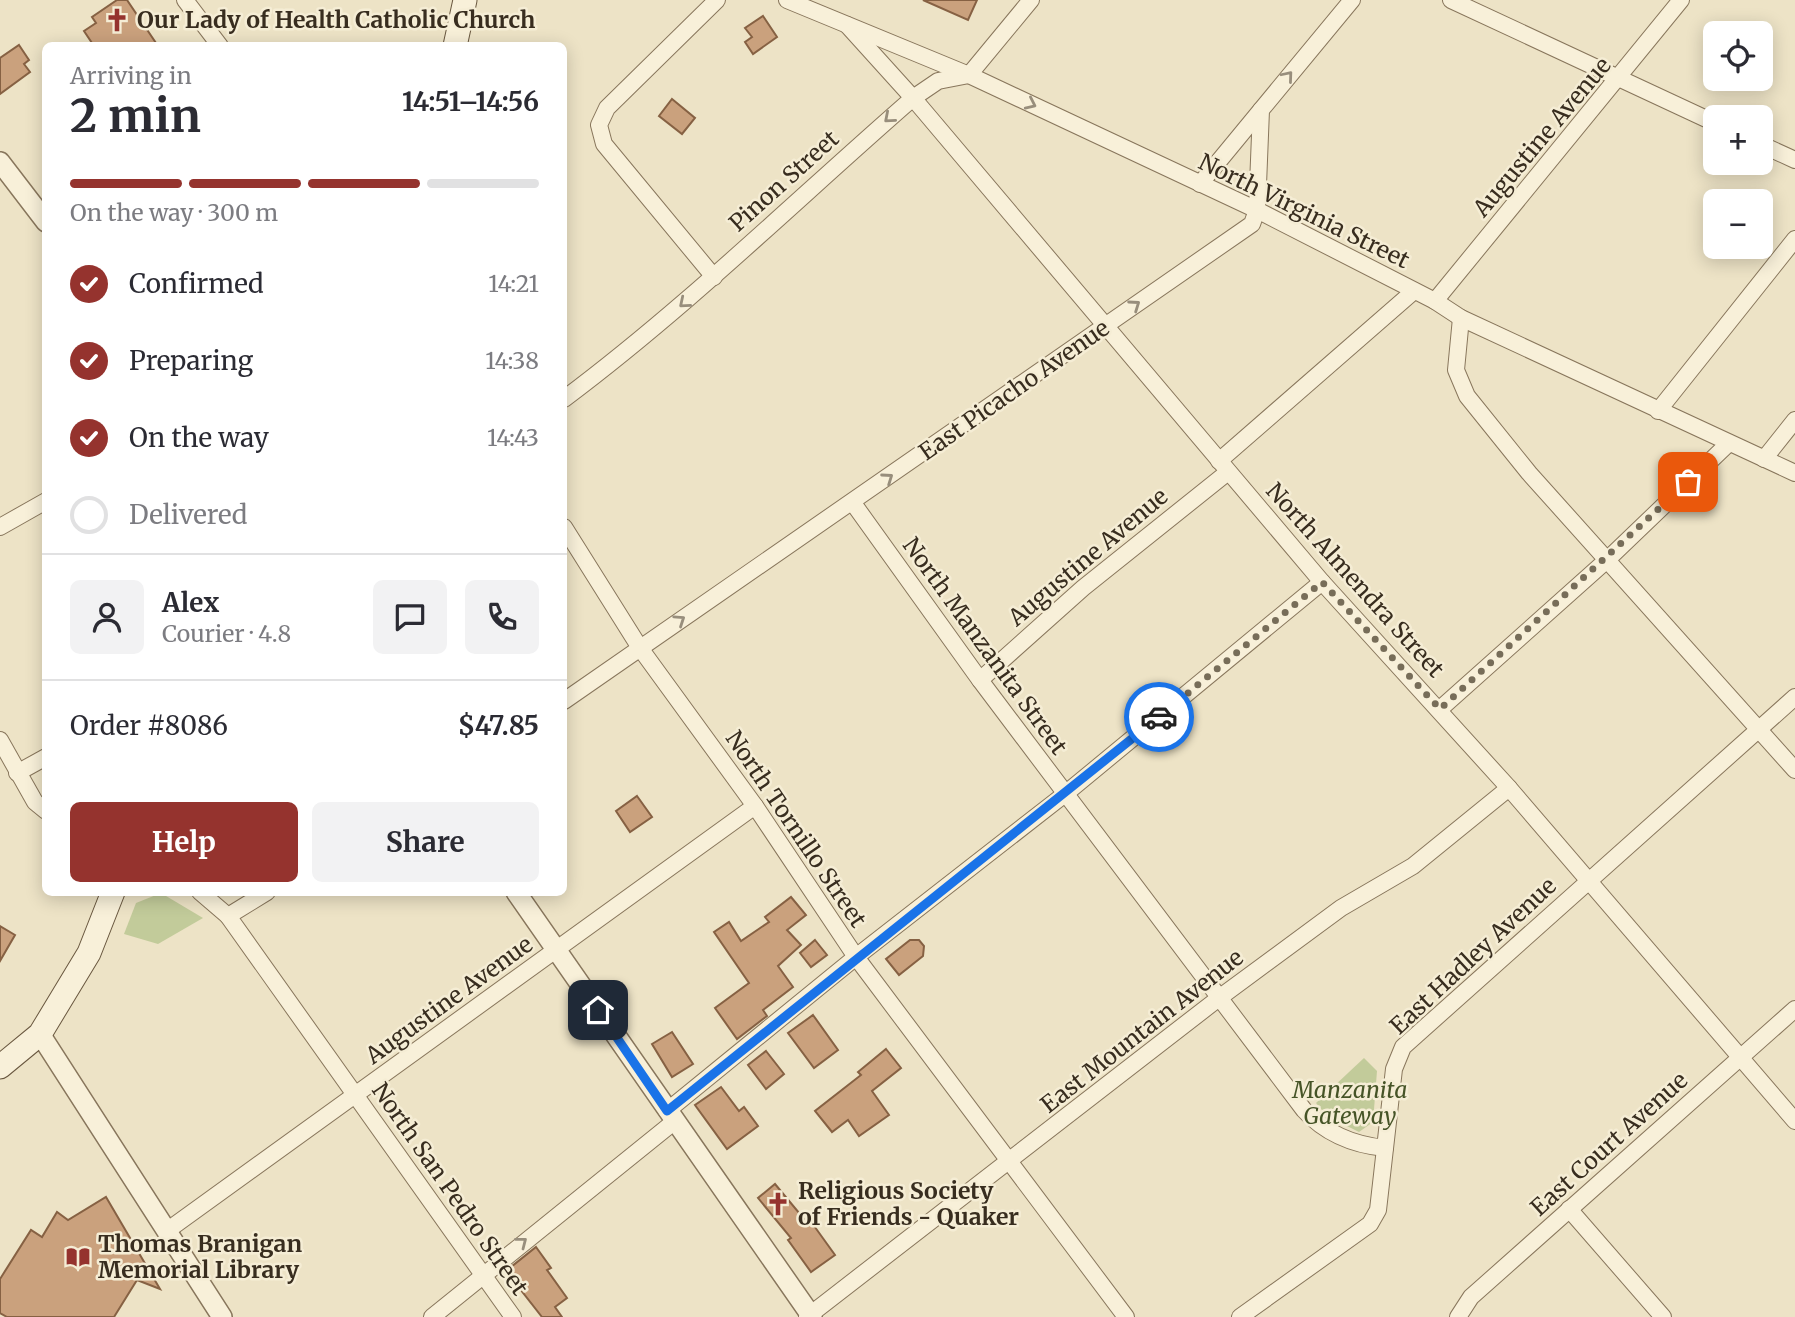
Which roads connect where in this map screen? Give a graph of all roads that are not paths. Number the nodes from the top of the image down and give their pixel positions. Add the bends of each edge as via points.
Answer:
1 (185, 0) edge
2 (465, 0) edge
3 (717, 0) edge
4 (787, 0) edge
5 (1031, 0) edge
6 (1352, 0) edge
7 (1451, 0) edge
8 (1681, 0) edge
9 (847, 25) junction
10 (216, 42) edge
11 (456, 42) edge
12 (969, 75) junction
13 (1620, 79) junction
14 (912, 98) junction
15 (1261, 110) junction
16 (1703, 117) edge
17 (1773, 150) edge
18 (1795, 160) edge
19 (0, 162) edge
20 (1200, 184) junction
21 (1257, 210) junction
22 (42, 217) edge
23 (1795, 239) edge
24 (714, 277) junction
25 (1414, 291) junction
26 (1435, 301) junction
27 (1461, 318) junction
28 (1106, 326) junction
29 (567, 398) edge
30 (1658, 411) junction
31 (1795, 420) edge
32 (1729, 443) junction
33 (1764, 459) junction
34 (1224, 466) junction
35 (1795, 473) edge
36 (42, 503) edge
37 (853, 503) junction
38 (0, 527) edge
39 (567, 532) edge
40 (1608, 559) junction
41 (1322, 582) junction
42 (640, 648) junction
43 (980, 680) junction
44 (1795, 697) edge
45 (567, 699) edge
46 (1440, 709) junction
47 (1759, 730) junction
48 (0, 740) edge
49 (42, 759) edge
50 (1795, 770) edge
51 (17, 773) junction
52 (1509, 788) junction
53 (1065, 794) junction
54 (755, 806) junction
55 (42, 808) edge
56 (1588, 882) junction
57 (111, 896) edge
58 (205, 896) edge
59 (261, 896) edge
60 (519, 896) edge
61 (229, 916) junction
62 (557, 949) junction
63 (856, 957) junction
64 (1219, 998) junction
65 (1795, 1009) edge
66 (40, 1034) junction
67 (1741, 1056) junction
68 (0, 1067) edge
69 (357, 1096) junction
70 (671, 1116) junction
71 (1795, 1121) edge
72 (1385, 1147) junction
73 (1008, 1164) junction
74 (1569, 1209) junction
75 (168, 1230) junction
76 (482, 1274) junction
77 (810, 1316) edge
78 (222, 1317) edge
79 (432, 1317) edge
80 (513, 1317) edge
81 (1126, 1317) edge
82 (1240, 1317) edge
83 (1458, 1317) edge
84 (1663, 1317) edge

1 - 10 street
2 - 11 main road
3 - 24 street via 607,108 599,125 604,144
4 - 9 street, North Virginia Street
5 - 12 street
15 -> 6 street
7 - 13 street
8 - 13 street, Augustine Avenue
9 - 12 street, North Virginia Street
9 - 14 street, North Almendra Street
12 - 14 street, Pinon Street via 938,81
12 -> 20 street, North Virginia Street
13 - 16 street
13 - 26 street, Augustine Avenue
14 -> 24 street, Pinon Street
14 - 28 street, North Almendra Street
15 - 20 street
15 - 21 street
17 - 18 street
19 - 22 street
20 - 21 street, North Virginia Street
21 - 25 street, North Virginia Street
28 -> 21 street, East Picacho Avenue via 1252,224
23 - 30 street
24 -> 29 street, Pinon Street
25 - 26 street, North Virginia Street
25 - 34 street, Augustine Avenue
26 - 27 street, North Virginia Street
27 - 30 street, North Virginia Street
27 - 40 street via 1456,370 1467,396
28 - 34 street, North Almendra Street
37 -> 28 street, East Picacho Avenue
30 - 32 street, North Virginia Street
31 - 33 street
32 - 33 street, North Virginia Street
32 - 40 street
33 - 35 street, North Virginia Street
34 - 41 street, North Almendra Street
34 - 43 street, Augustine Avenue
36 - 38 street
42 -> 37 street, East Picacho Avenue
37 - 43 street, North Manzanita Street
39 - 42 street, North Tornillo Street
40 - 46 street
40 - 47 street
41 - 46 street, North Almendra Street
41 - 53 street
42 - 45 street, East Picacho Avenue
42 - 54 street, North Tornillo Street
43 - 53 street, North Manzanita Street
44 - 47 street, East Hadley Avenue
46 - 52 street, North Almendra Street
47 - 50 street
47 - 56 street, East Hadley Avenue
48 - 51 street
49 - 51 street
51 - 55 street
52 - 56 street, North Almendra Street
52 - 64 street, East Mountain Avenue via 1413,866 1341,908
53 - 63 street
53 - 64 street, North Manzanita Street
54 - 62 street, Augustine Avenue
54 - 63 street, North Tornillo Street
56 - 67 street, North Almendra Street
56 - 72 street, East Hadley Avenue via 1403,1047 1394,1069
57 - 66 main road via 89,953
58 - 61 street
59 - 61 street
60 - 62 street
61 - 69 street, North San Pedro Street
62 - 69 street, Augustine Avenue
62 - 70 street
63 - 70 street
63 - 73 street, North Tornillo Street
64 - 72 street, North Manzanita Street via 1316,1124 1368,1146
64 - 73 street, East Mountain Avenue
65 - 67 street, East Court Avenue
66 - 68 main road
66 - 75 street
67 - 71 street, North Almendra Street
67 - 74 street, East Court Avenue
69 - 75 street, Augustine Avenue
69 - 76 street, North San Pedro Street
76 -> 70 street
70 - 77 street
72 - 82 street, East Hadley Avenue via 1378,1210 1370,1224
73 - 77 street, East Mountain Avenue
73 - 81 street, North Tornillo Street
74 - 83 street, East Court Avenue via 1471,1297
74 - 84 street
75 - 78 street
76 - 79 street
76 - 80 street, North San Pedro Street

